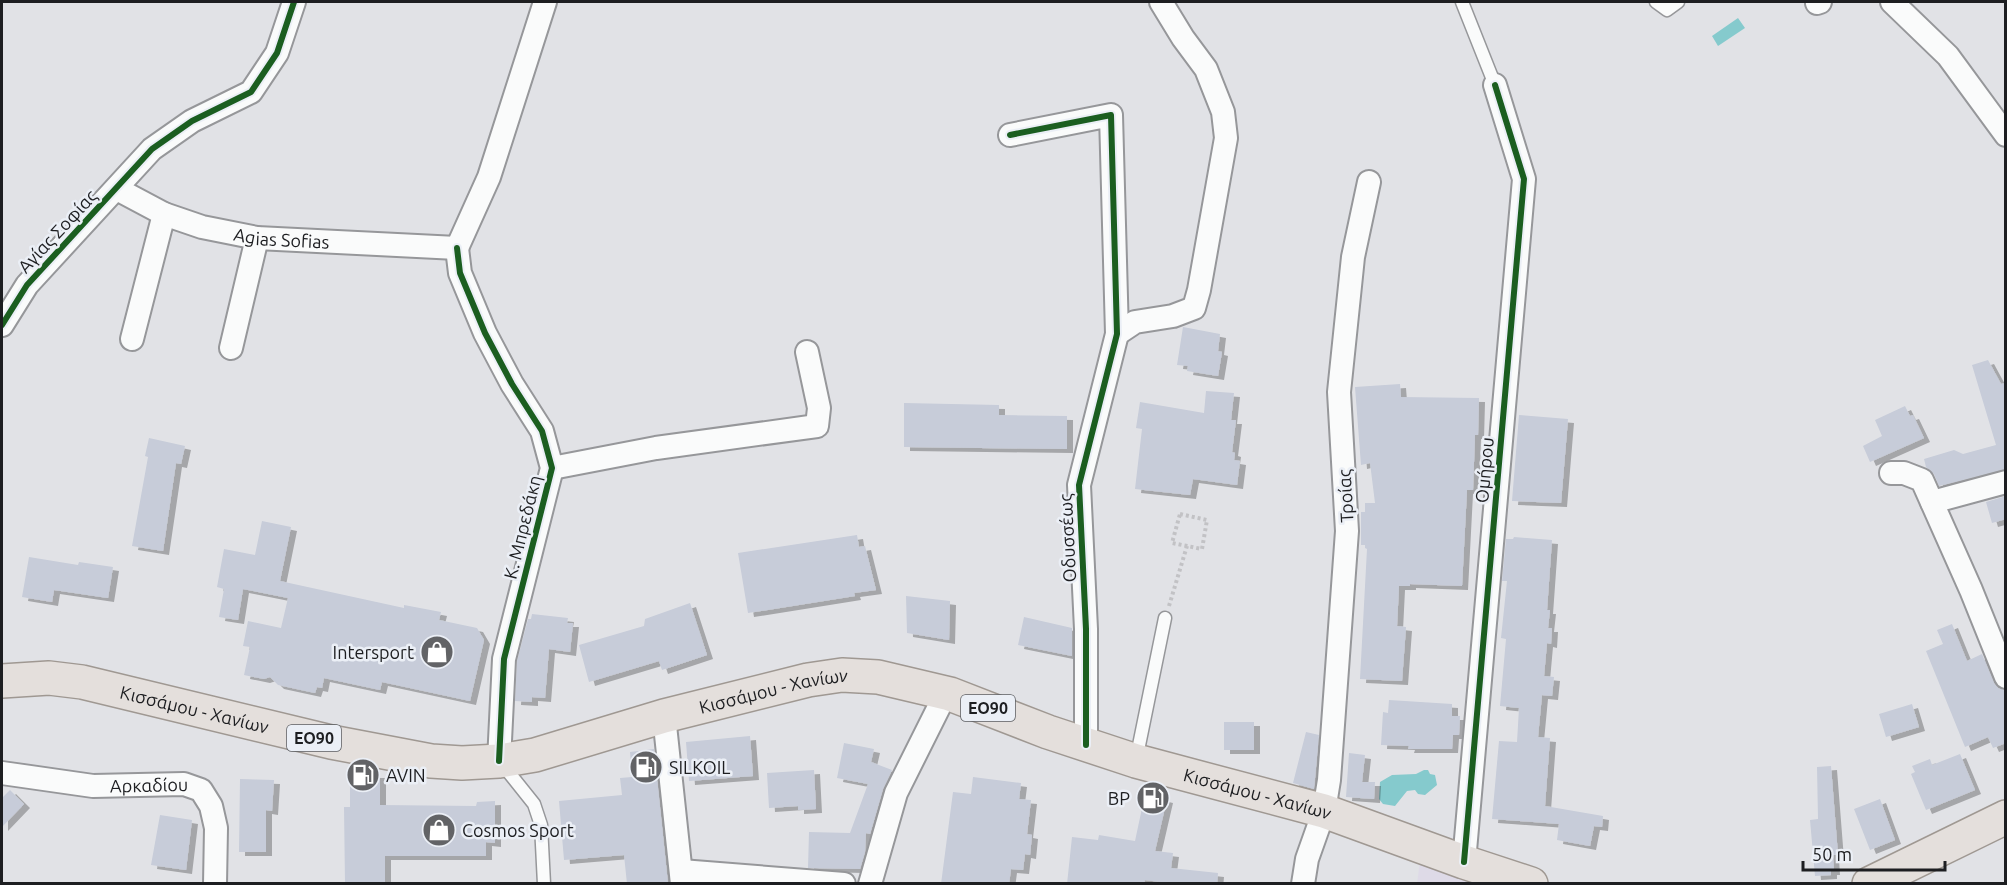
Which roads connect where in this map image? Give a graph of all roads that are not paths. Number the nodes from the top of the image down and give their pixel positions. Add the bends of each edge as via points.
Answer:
1 (294, 2) edge
2 (546, 2) edge
3 (1161, 2) edge
4 (1462, 2) edge
5 (1656, 2) edge
6 (1678, 2) edge
7 (1892, 2) edge
8 (1495, 85) joint
9 (1010, 135) dead end
10 (2006, 135) edge
11 (1369, 182) dead end
12 (117, 189) junction
13 (164, 214) junction
14 (258, 238) junction
15 (457, 249) junction
16 (2, 325) edge
17 (1117, 334) junction
18 (132, 339) dead end
19 (231, 348) dead end
20 (807, 352) dead end
21 (552, 468) junction
22 (1891, 473) dead end
23 (2006, 482) edge
24 (1932, 502) junction
25 (1165, 618) road end
26 (2006, 677) edge
27 (2, 681) edge
28 (946, 693) junction
29 (664, 716) junction
30 (1086, 745) junction
31 (500, 761) junction
32 (1136, 761) junction
33 (2, 773) edge
34 (1324, 811) junction
35 (2006, 818) edge
36 (1470, 868) junction
37 (681, 877) edge
38 (214, 884) edge
39 (544, 884) edge
40 (844, 884) edge
41 (870, 884) edge
42 (1303, 884) edge
43 (1532, 884) edge
44 (1869, 884) edge

1 - 12 street, Αγίας Σοφίας via 277,53 252,92 192,121 152,149
2 - 15 street via 489,177
3 - 17 street via 1206,69 1223,112 1226,138 1194,308 1135,322
4 - 8 lane
5 - 6 lane via 1667,10
7 - 10 street via 1948,56
8 - 36 street, Ομήρου via 1524,179
9 - 17 street, Οδυσσέως via 1111,115
11 - 34 street, Τροίας via 1353,257 1339,392 1347,531
12 - 13 street, Agias Sofias
12 - 16 street, Αγίας Σοφίας via 27,285
13 - 14 street, Agias Sofias via 202,227
13 - 18 street
14 - 15 street, Agias Sofias
14 - 19 street
15 - 21 street, Κ. Μπρεδάκη via 460,273 485,333 542,431
17 - 30 street, Οδυσσέως via 1079,485 1086,629
20 - 21 street via 819,408 817,426 656,448
21 - 31 street, Κ. Μπρεδάκη via 504,659
22 - 24 street via 1922,480
23 - 24 street
24 - 26 street
25 - 32 lane
27 - 31 main road, Κισσάμου - Χανίων / ΕΟ90 via 49,678 82,682 331,742 431,761
28 - 29 main road, Κισσάμου - Χανίων / ΕΟ90 via 878,677 842,675
28 - 30 main road, Κισσάμου - Χανίων / ΕΟ90
28 - 41 street via 896,794
29 - 31 main road, Κισσάμου - Χανίων / ΕΟ90 via 535,755
29 - 37 street
30 - 32 main road, Κισσάμου - Χανίων / ΕΟ90
31 - 39 lane via 534,804 541,825
32 - 34 main road, Κισσάμου - Χανίων / ΕΟ90
33 - 38 street, Αρκαδίου via 93,786 184,784 201,790 211,806 216,828
34 - 36 main road, Κισσάμου - Χανίων / ΕΟ90
34 - 42 street, Τροίας via 1306,859
35 - 44 main road
36 - 43 main road, Κισσάμου - Χανίων / ΕΟ90
37 - 40 street

